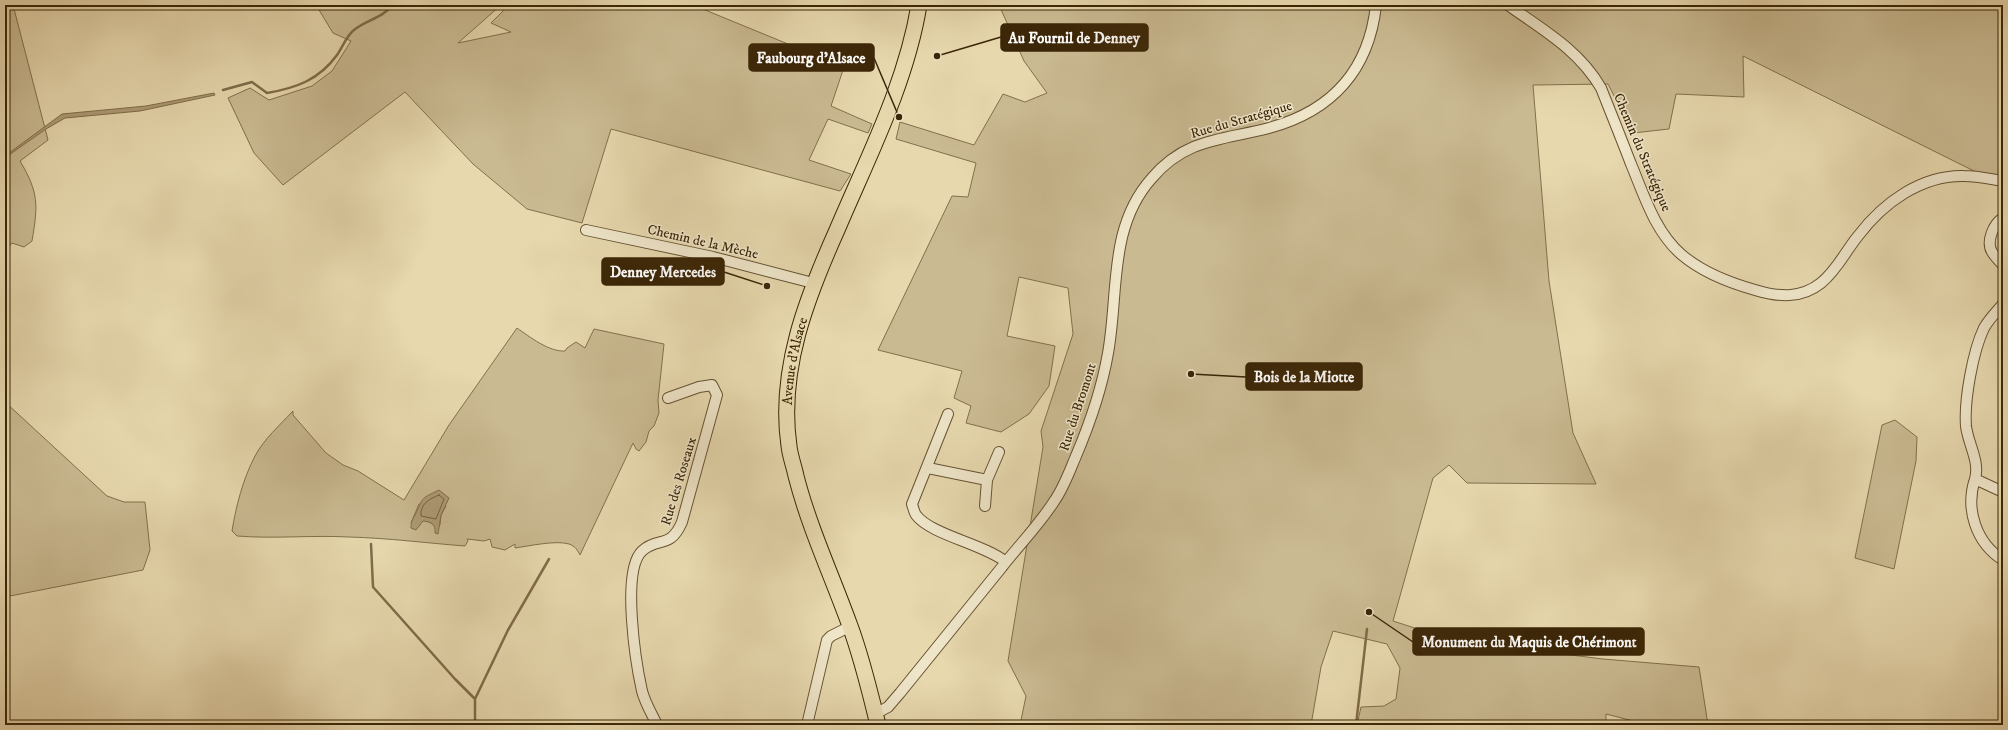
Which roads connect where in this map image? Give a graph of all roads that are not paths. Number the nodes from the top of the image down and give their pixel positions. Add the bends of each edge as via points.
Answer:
1 (919, 5) edge
2 (1376, 5) edge
3 (1508, 5) edge
4 (1153, 176) joint
5 (2003, 181) edge
6 (2003, 218) edge
7 (586, 230) dead end
8 (2003, 265) edge
9 (813, 283) junction
10 (2003, 304) edge
11 (668, 398) dead end
12 (948, 414) dead end
13 (999, 452) dead end
14 (928, 468) junction
15 (1975, 479) junction
16 (987, 480) junction
17 (2003, 492) edge
18 (985, 506) dead end
19 (2003, 560) edge
20 (1006, 562) junction
21 (850, 626) junction
22 (876, 719) edge
23 (657, 725) edge
24 (807, 725) edge

1 - 9 main road, Avenue d'Alsace via 904,69 890,107
2 - 4 street, Rue du Stratégique via 1368,42 1352,76 1327,101 1303,116 1268,128 1214,139 1188,148
3 - 5 street, Chemin du Stratégique via 1556,38 1591,71 1601,88 1651,213 1672,245 1703,270 1749,288 1781,296 1809,291 1820,284 1839,264 1853,242 1880,210 1894,199 1933,180 1964,176
4 - 20 street, Rue du Bromont via 1135,200 1124,226 1119,248 1108,352 1100,388 1076,455 1056,500
6 - 8 street via 1994,227 1990,245 1991,251
7 - 9 street, Chemin de la Mèche via 713,257
9 - 21 main road, Avenue d'Alsace via 791,364 787,403 789,446 805,510
10 - 15 street via 1985,327 1979,340 1968,386 1966,427 1978,470
11 - 23 street, Rue des Roseaux via 712,385 717,395 677,534 642,551 635,561 631,579 631,612 642,692
12 - 14 street
13 - 16 street
14 - 16 street
14 - 20 street via 912,504 915,514 925,524 995,554
15 - 17 street
15 - 19 street via 1971,506 1978,534 1991,553
16 - 18 street
20 - 22 street, Rue du Bromont
21 - 22 main road, Avenue d'Alsace
21 - 24 street via 827,640

